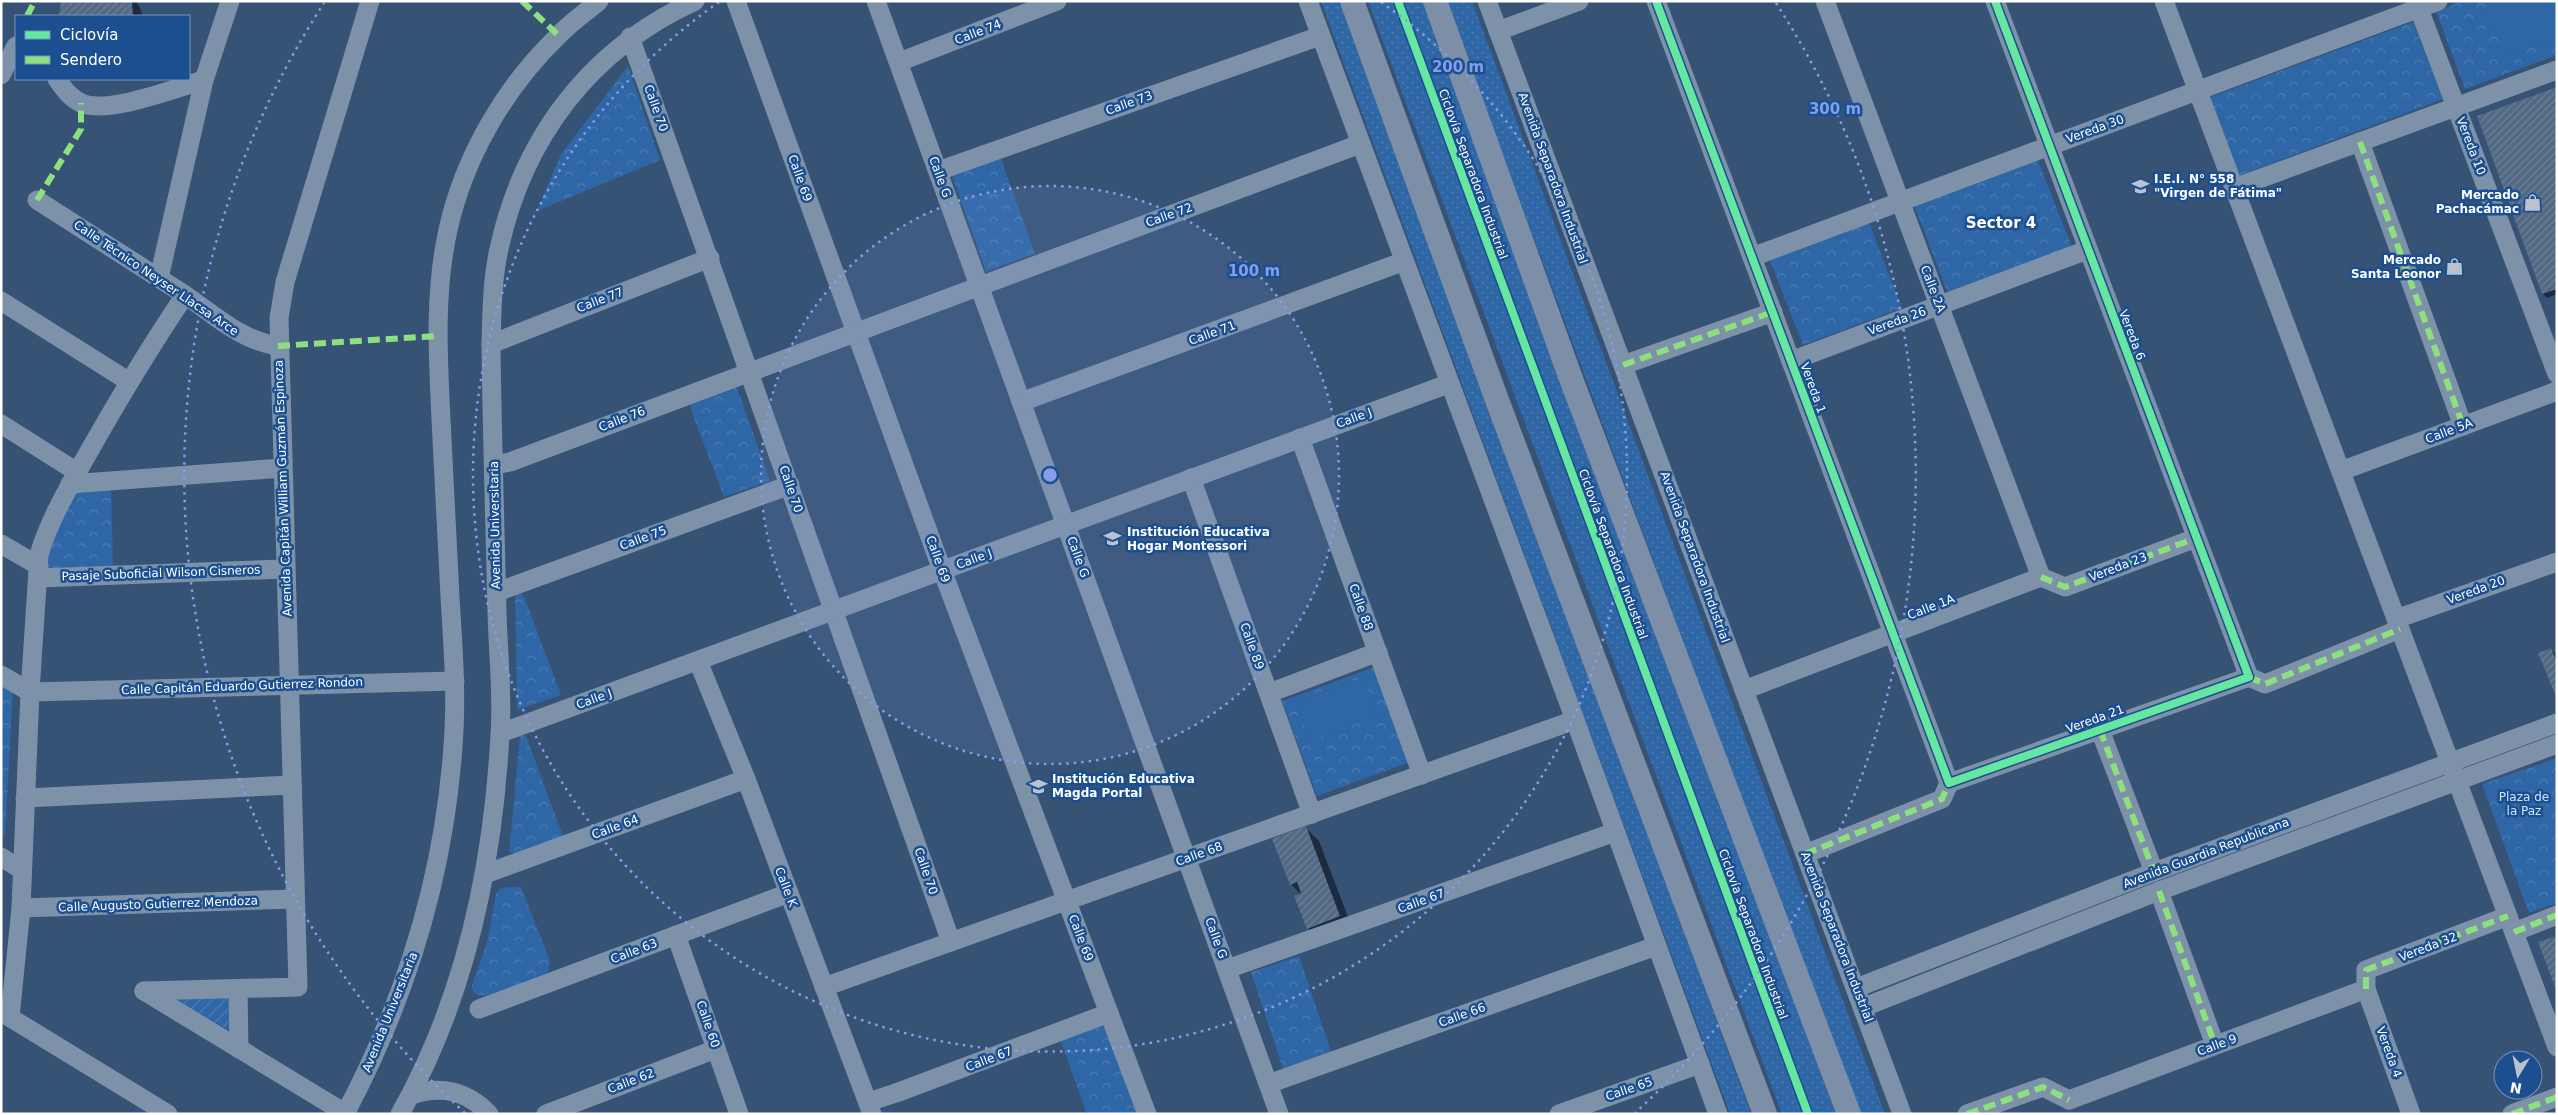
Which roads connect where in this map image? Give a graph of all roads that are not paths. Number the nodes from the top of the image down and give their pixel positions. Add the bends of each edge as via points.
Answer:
1 (230, 1) edge
2 (370, 1) edge
3 (599, 1) edge
4 (695, 1) edge
5 (736, 1) edge
6 (876, 1) edge
7 (1057, 1) edge
8 (1308, 1) edge
9 (1352, 1) edge
10 (1436, 1) edge
11 (1487, 1) edge
12 (1579, 1) edge
13 (1656, 1) edge
14 (1825, 1) edge
15 (1995, 1) edge
16 (2164, 1) edge
17 (2438, 1) edge
18 (2418, 5) edge
19 (1498, 31) junction
20 (1320, 36) junction
21 (630, 37) junction
22 (15, 48) edge
23 (899, 62) junction
24 (2557, 70) edge
25 (1, 76) edge
26 (58, 80) edge
27 (204, 80) junction
28 (2198, 91) junction
29 (2456, 107) junction
30 (2360, 142) junction
31 (1360, 144) junction
32 (2048, 147) junction
33 (938, 171) junction
34 (2234, 188) junction
35 (37, 200) dead end
36 (1900, 202) junction
37 (2087, 250) junction
38 (1752, 257) junction
39 (710, 258) junction
40 (1402, 262) junction
41 (159, 278) junction
42 (978, 285) junction
43 (185, 295) junction
44 (1, 301) edge
45 (1939, 306) junction
46 (1772, 312) junction
47 (856, 331) junction
48 (490, 344) junction
49 (278, 346) junction
50 (1791, 361) junction
51 (1623, 365) junction
52 (749, 370) junction
53 (2557, 374) edge
54 (128, 381) junction
55 (1448, 384) junction
56 (2557, 391) edge
57 (1021, 402) junction
58 (1, 424) edge
59 (2463, 426) junction
60 (1300, 438) junction
61 (494, 466) junction
62 (282, 468) junction
63 (2341, 471) junction
64 (74, 478) junction
65 (1191, 478) junction
66 (790, 484) junction
67 (1066, 524) junction
68 (2196, 538) junction
69 (1, 544) edge
70 (2557, 562) edge
71 (285, 569) junction
72 (942, 570) junction
73 (38, 572) junction
74 (2041, 577) junction
75 (497, 592) junction
76 (834, 610) junction
77 (2398, 624) junction
78 (1893, 634) junction
79 (1378, 652) junction
80 (698, 660) junction
81 (1, 675) edge
82 (2249, 677) junction
83 (455, 681) junction
84 (288, 685) junction
85 (1744, 690) junction
86 (30, 692) junction
87 (1269, 694) junction
88 (1574, 720) junction
89 (2557, 722) edge
90 (2100, 730) junction
91 (501, 733) junction
92 (2557, 744) edge
93 (2450, 762) junction
94 (1422, 775) junction
95 (746, 779) junction
96 (2457, 780) junction
97 (1949, 783) junction
98 (292, 785) junction
99 (25, 798) junction
100 (1312, 814) junction
101 (1615, 832) junction
102 (1805, 854) junction
103 (1, 857) edge
104 (1187, 858) junction
105 (22, 870) junction
106 (2154, 872) junction
107 (485, 874) junction
108 (2159, 891) junction
109 (789, 893) junction
110 (295, 899) junction
111 (1067, 901) junction
112 (21, 908) junction
113 (2557, 915) edge
114 (2511, 924) junction
115 (676, 934) junction
116 (951, 942) junction
117 (1656, 946) junction
118 (1227, 969) junction
119 (824, 987) junction
120 (1856, 988) junction
121 (238, 989) junction
122 (2366, 989) junction
123 (1864, 1007) junction
124 (479, 1009) dead end
125 (1109, 1014) junction
126 (6, 1015) edge
127 (2215, 1046) junction
128 (2557, 1047) edge
129 (239, 1049) junction
130 (716, 1049) junction
131 (1700, 1064) junction
132 (1268, 1084) junction
133 (411, 1095) junction
134 (2557, 1097) edge
135 (2072, 1107) edge
136 (870, 1108) edge
137 (168, 1114) edge
138 (345, 1114) edge
139 (400, 1114) edge
140 (489, 1114) edge
141 (546, 1114) edge
142 (739, 1114) edge
143 (1147, 1114) edge
144 (1279, 1114) edge
145 (1559, 1114) edge
146 (1718, 1114) edge
147 (1765, 1114) edge
148 (1849, 1114) edge
149 (1902, 1114) edge
150 (1967, 1114) edge
151 (2411, 1114) edge
152 (2512, 1114) edge

1 - 27 street
2 - 49 street, Avenida Capitán William Guzmán Espinoza via 285,282
3 - 83 street, Avenida Universitaria via 552,41 492,119 466,171 448,228 439,278 437,336
4 - 21 street, Avenida Universitaria
5 - 47 street, Calle 69
6 - 23 street, Calle G
7 - 23 street, Calle 74
8 - 20 street
9 - 147 main road via 1497,400
10 - 148 main road via 1570,376
11 - 19 street, Avenida Separadora Industrial
12 - 19 street
13 - 38 street, Vereda 1
14 - 36 street, Calle 2A
15 - 32 street, Vereda 6
16 - 28 street
17 - 18 street, Vereda 30
18 - 28 street, Vereda 30
18 - 29 street, Vereda 10
19 - 51 street, Avenida Separadora Industrial
20 - 31 street
20 - 33 street, Calle 73
21 - 39 street, Calle 70
21 - 48 street, Avenida Universitaria via 588,75 556,114 529,158 510,203 498,251
22 - 25 street
23 - 33 street, Calle G
24 - 29 street
26 - 27 street via 69,96 94,107 114,106
27 - 41 street
28 - 32 street, Vereda 30
28 - 34 street
29 - 30 street
29 - 53 street, Vereda 10
30 - 34 street
30 - 59 street
31 - 40 street
31 - 42 street, Calle 72
32 - 36 street, Vereda 30
32 - 37 street, Vereda 6
33 - 42 street, Calle G
34 - 63 street
35 - 41 street, Calle Técnico Neyser Llacsa Arce
36 - 38 street, Vereda 30
36 - 45 street, Calle 2A
37 - 45 street, Vereda 26
37 - 68 street, Vereda 6
38 - 46 street, Vereda 1
39 - 48 street, Calle 77
39 - 52 street, Calle 70
40 - 55 street
40 - 57 street, Calle 71
41 - 43 street, Calle Técnico Neyser Llacsa Arce
42 - 47 street, Calle 72
42 - 57 street, Calle G
43 - 49 street, Calle Técnico Neyser Llacsa Arce via 242,335
43 - 54 street
44 - 54 street
45 - 50 street, Vereda 26
45 - 74 street, Calle 2A
46 - 50 street, Vereda 1
46 - 51 street
47 - 52 street, Calle 76
47 - 72 street, Calle 69
48 - 61 street, Avenida Universitaria
49 - 62 street, Avenida Capitán William Guzmán Espinoza
50 - 78 street, Vereda 1
51 - 85 street, Avenida Separadora Industrial
52 - 61 street, Calle 76
52 - 66 street, Calle 70
54 - 64 street
55 - 60 street, Calle J
55 - 88 street
56 - 59 street, Calle 5A
57 - 67 street, Calle G
58 - 64 street
59 - 63 street, Calle 5A
60 - 65 street, Calle J
60 - 79 street, Calle 88
61 - 75 street, Avenida Universitaria
62 - 64 street
62 - 71 street, Avenida Capitán William Guzmán Espinoza
63 - 77 street
64 - 73 street via 45,536
65 - 67 street, Calle J
65 - 87 street, Calle 89
66 - 75 street, Calle 75
66 - 76 street, Calle 70
67 - 72 street, Calle J
67 - 104 street, Calle G
68 - 74 street, Vereda 23 via 2064,587
68 - 82 street, Vereda 6
69 - 73 street
70 - 77 street, Vereda 20
71 - 73 street, Pasaje Suboficial Wilson Cisneros
71 - 84 street, Avenida Capitán William Guzmán Espinoza
72 - 76 street, Calle J
72 - 111 street, Calle 69
73 - 86 street
74 - 78 street, Calle 1A
75 - 91 street, Avenida Universitaria
76 - 80 street, Calle J
76 - 116 street, Calle 70
77 - 82 street, Vereda 21 via 2265,684
77 - 93 street
78 - 85 street, Calle 1A
78 - 97 street, Vereda 1
79 - 87 street
79 - 94 street, Calle 88
80 - 91 street, Calle J
80 - 95 street, Calle K
81 - 86 street
82 - 90 street, Vereda 21
83 - 84 street, Calle Capitán Eduardo Gutierrez Rondon
83 - 138 street, Avenida Universitaria via 446,817 428,904 404,983 376,1054
84 - 86 street, Calle Capitán Eduardo Gutierrez Rondon
84 - 98 street, Avenida Capitán William Guzmán Espinoza
85 - 102 street, Avenida Separadora Industrial
86 - 99 street
87 - 100 street, Calle 89
88 - 94 street, Calle 68
88 - 101 street
89 - 93 street, Avenida Guardia Republicana
90 - 97 street, Vereda 21
90 - 106 street
91 - 107 street, Avenida Universitaria
92 - 96 street, Avenida Guardia Republicana
93 - 96 street
93 - 106 street, Avenida Guardia Republicana
94 - 100 street, Calle 68
95 - 107 street, Calle 64
95 - 109 street, Calle K
96 - 108 street, Avenida Guardia Republicana
96 - 114 street
97 - 102 street via 1942,799
98 - 99 street
98 - 110 street, Avenida Capitán William Guzmán Espinoza
99 - 105 street
100 - 104 street, Calle 68
101 - 117 street
101 - 118 street, Calle 67
102 - 120 street, Avenida Separadora Industrial
103 - 105 street
104 - 111 street, Calle 68
104 - 118 street, Calle G
105 - 112 street
106 - 120 street, Avenida Guardia Republicana
107 - 133 street, Avenida Universitaria via 450,1004
108 - 123 street, Avenida Guardia Republicana
108 - 127 street
109 - 115 street, Calle 63
109 - 119 street, Calle K
110 - 112 street, Calle Augusto Gutierrez Mendoza
110 - 121 street, Avenida Capitán William Guzmán Espinoza via 298,987
111 - 116 street, Calle 68
111 - 125 street, Calle 69
112 - 126 street
113 - 114 street, Vereda 32
114 - 122 street, Vereda 32 via 2366,970
114 - 128 street
115 - 124 street, Calle 63
115 - 130 street, Calle 60
116 - 119 street, Calle 68
117 - 131 street
117 - 132 street, Calle 66
118 - 132 street, Calle G
119 - 136 street, Calle K
120 - 123 street, Avenida Separadora Industrial
121 - 129 street
121 - 129 street via 144,991
122 - 127 street, Calle 9
122 - 151 street, Vereda 4
123 - 149 street, Avenida Separadora Industrial
125 - 136 street, Calle 67 via 896,1093
125 - 143 street, Calle 69
126 - 137 street
127 - 135 street, Calle 9
129 - 138 street
130 - 141 street, Calle 62
130 - 142 street, Calle 60
131 - 145 street, Calle 65
131 - 146 street
132 - 144 street, Calle G
133 - 139 street, Avenida Universitaria
133 - 140 street via 430,1089 444,1090 477,1102
134 - 152 street
135 - 150 street via 2043,1087

